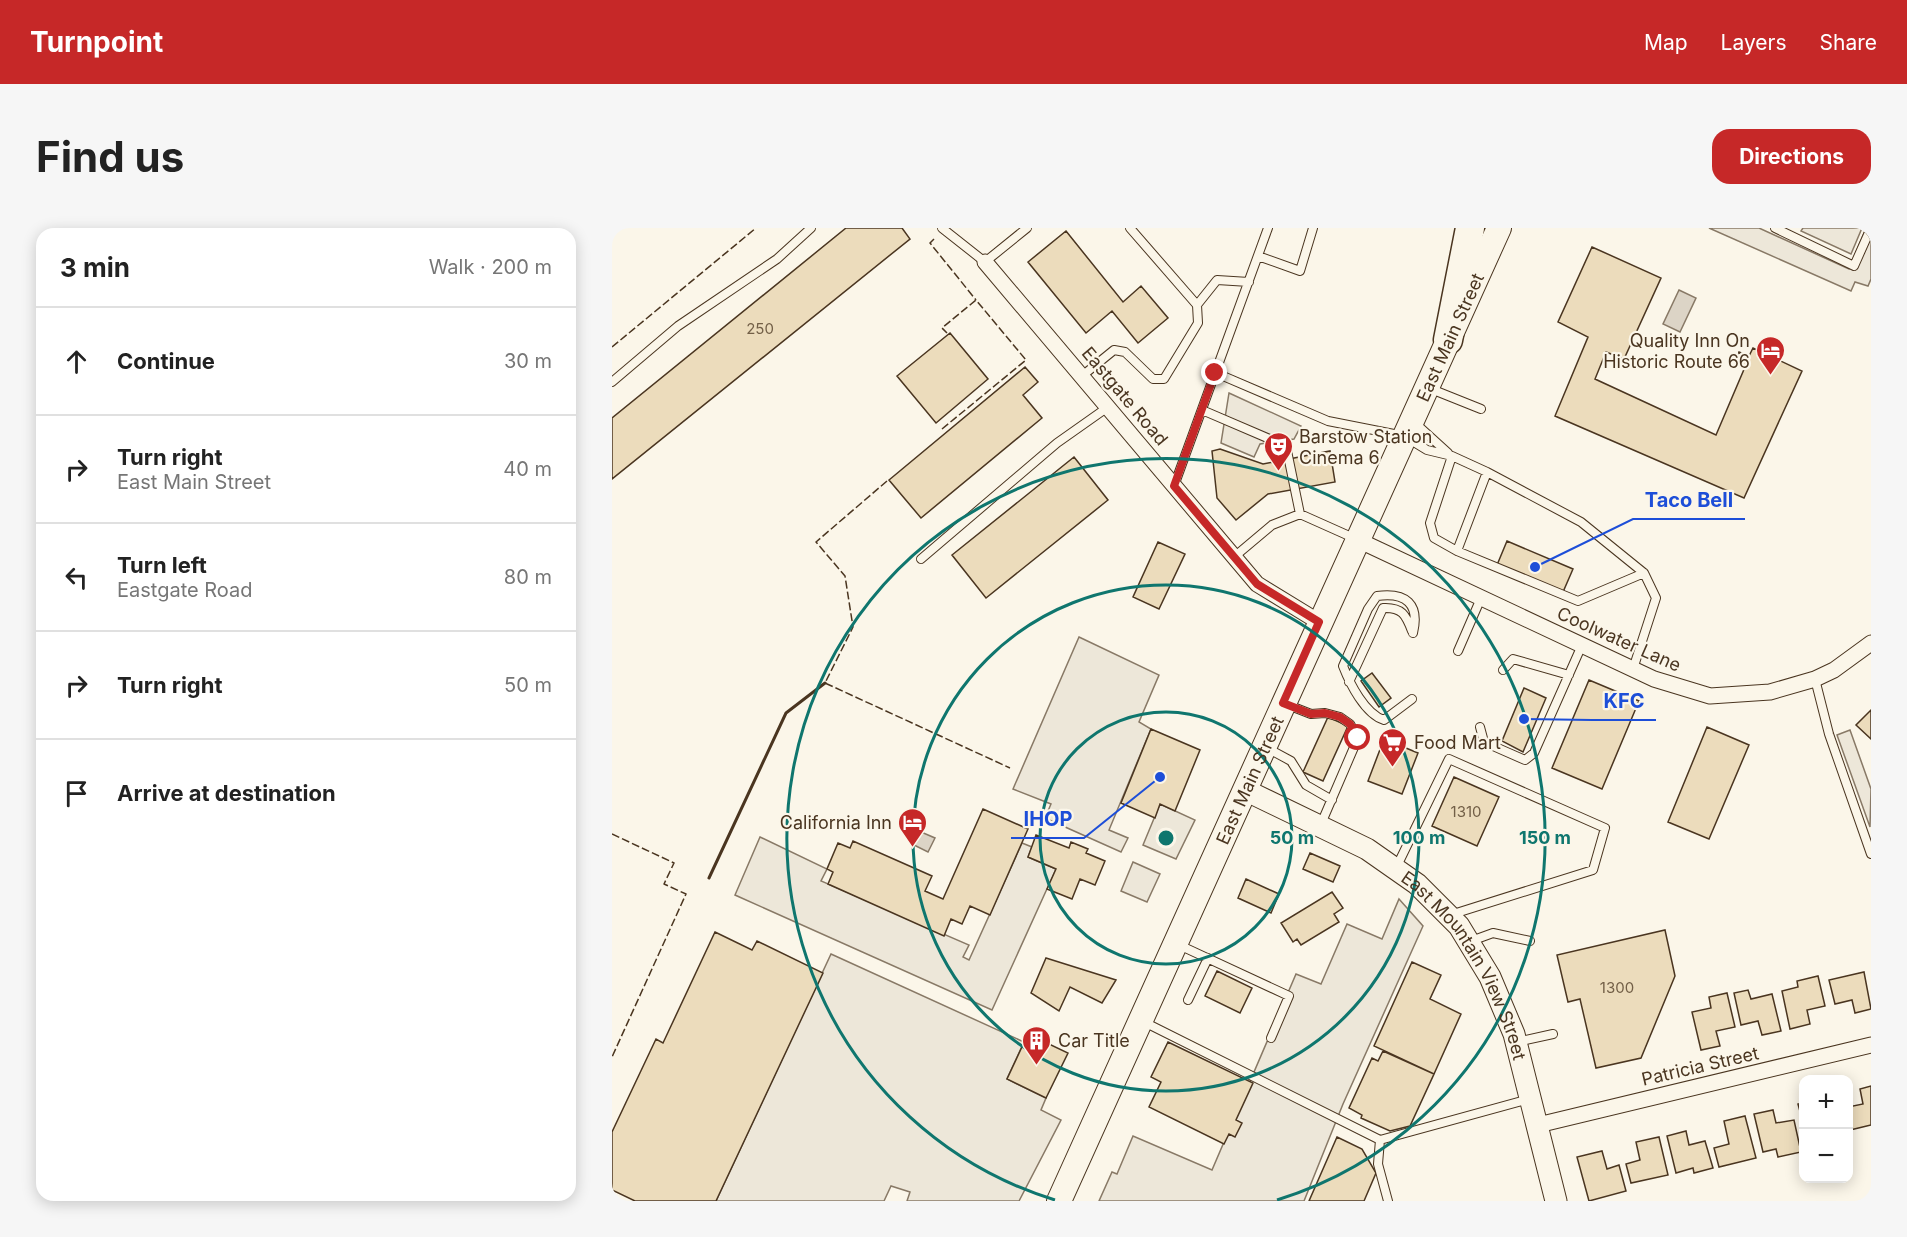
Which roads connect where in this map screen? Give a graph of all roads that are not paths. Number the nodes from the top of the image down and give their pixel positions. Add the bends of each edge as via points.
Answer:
1 (810, 228) edge
2 (942, 228) edge
3 (1027, 228) edge
4 (1130, 228) edge
5 (1268, 228) edge
6 (1313, 228) edge
7 (1470, 228) edge
8 (1499, 228) edge
9 (1775, 228) edge
10 (1871, 228) edge
11 (1793, 232) edge
12 (1258, 256) junction
13 (985, 262) junction
14 (1249, 282) junction
15 (1197, 304) junction
16 (1448, 340) junction
17 (1215, 373) junction
18 (1082, 376) junction
19 (612, 382) edge
20 (1427, 387) junction
21 (1108, 407) junction
22 (1481, 409) dead end
23 (1202, 410) junction
24 (1408, 428) junction
25 (1452, 456) junction
26 (1486, 472) junction
27 (1174, 486) junction
28 (1300, 514) junction
29 (1358, 540) junction
30 (1457, 551) junction
31 (1234, 557) junction
32 (921, 560) dead end
33 (1644, 573) junction
34 (1481, 598) junction
35 (1319, 622) junction
36 (1871, 643) edge
37 (1582, 645) junction
38 (1458, 651) dead end
39 (1633, 669) junction
40 (1503, 670) dead end
41 (1569, 675) junction
42 (1815, 679) junction
43 (1349, 682) junction
44 (1412, 699) dead end
45 (1283, 703) junction
46 (1480, 727) dead end
47 (1264, 747) junction
48 (1245, 790) junction
49 (1332, 800) junction
50 (1321, 826) junction
51 (1871, 854) edge
52 (1396, 869) junction
53 (1449, 916) junction
54 (1530, 941) dead end
55 (1469, 942) junction
56 (1175, 944) junction
57 (1208, 958) junction
58 (1188, 1000) dead end
59 (1141, 1021) junction
60 (1553, 1034) dead end
61 (1272, 1038) dead end
62 (1516, 1042) junction
63 (1871, 1045) edge
64 (1530, 1099) junction
65 (1538, 1125) junction
66 (1380, 1140) junction
67 (1059, 1201) edge
68 (1388, 1201) edge
69 (1556, 1201) edge

1 - 19 lane via 777,259 678,326
2 - 13 lane
3 - 13 lane
4 - 15 lane
5 - 12 lane
6 - 12 lane via 1300,271
7 - 16 highway
8 - 16 main road, East Main Street
9 - 11 lane
10 - 11 lane via 1854,266
12 - 14 lane
13 - 18 street, Eastgate Road
14 - 15 lane via 1217,280
14 - 17 lane
15 - 18 lane via 1198,323 1164,379 1153,379 1125,352 1114,350
16 - 20 main road, East Main Street
17 - 23 lane
17 - 24 lane via 1328,421
18 - 21 street, Eastgate Road
20 - 22 lane
20 - 24 main road, East Main Street
21 - 27 street, Eastgate Road
21 - 32 lane via 1057,442
23 - 27 lane
23 - 28 lane via 1286,446
24 - 25 lane
24 - 25 lane via 1427,450
24 - 29 main road, East Main Street
25 - 26 lane
25 - 30 lane via 1430,524 1434,538
26 - 30 lane
26 - 33 lane via 1581,522
27 - 31 street, Eastgate Road
28 - 29 lane
28 - 31 lane via 1272,525
29 - 34 street, Coolwater Lane
29 - 35 main road, East Main Street
30 - 33 lane via 1578,601
31 - 35 street, Eastgate Road via 1257,584
33 - 39 lane via 1656,598
34 - 37 street, Coolwater Lane
34 - 38 lane
35 - 45 main road, East Main Street
36 - 42 street, Coolwater Lane
37 - 39 street, Coolwater Lane
37 - 41 lane
39 - 42 street, Coolwater Lane via 1710,696 1770,692
40 - 41 lane via 1513,658
41 - 46 lane via 1534,753 1525,760 1485,742
42 - 51 lane via 1829,734
43 - 43 lane via 1383,608 1395,607 1405,613 1413,633 1417,616 1402,597 1377,596 1368,609 1343,666
43 - 44 lane via 1376,718 1384,720
45 - 47 main road, East Main Street
45 - 49 lane via 1311,714 1340,717 1356,732 1358,744
47 - 48 main road, East Main Street
47 - 49 lane via 1291,761 1306,785
48 - 50 main road, East Mountain View Street
48 - 56 main road, East Main Street
49 - 50 lane
50 - 52 main road, East Mountain View Street
52 - 53 main road, East Mountain View Street
52 - 53 lane via 1449,759 1605,828 1593,870
53 - 55 main road, East Mountain View Street
54 - 55 lane via 1493,933
55 - 62 main road, East Mountain View Street via 1490,976
56 - 57 lane
56 - 59 main road, East Main Street
57 - 58 lane
57 - 61 lane via 1289,996
59 - 66 lane
59 - 67 main road, East Main Street
60 - 62 lane
62 - 64 main road, East Mountain View Street
63 - 65 street, Patricia Street
64 - 65 main road, East Mountain View Street
64 - 66 lane
65 - 69 main road, East Mountain View Street
66 - 68 lane via 1378,1164

